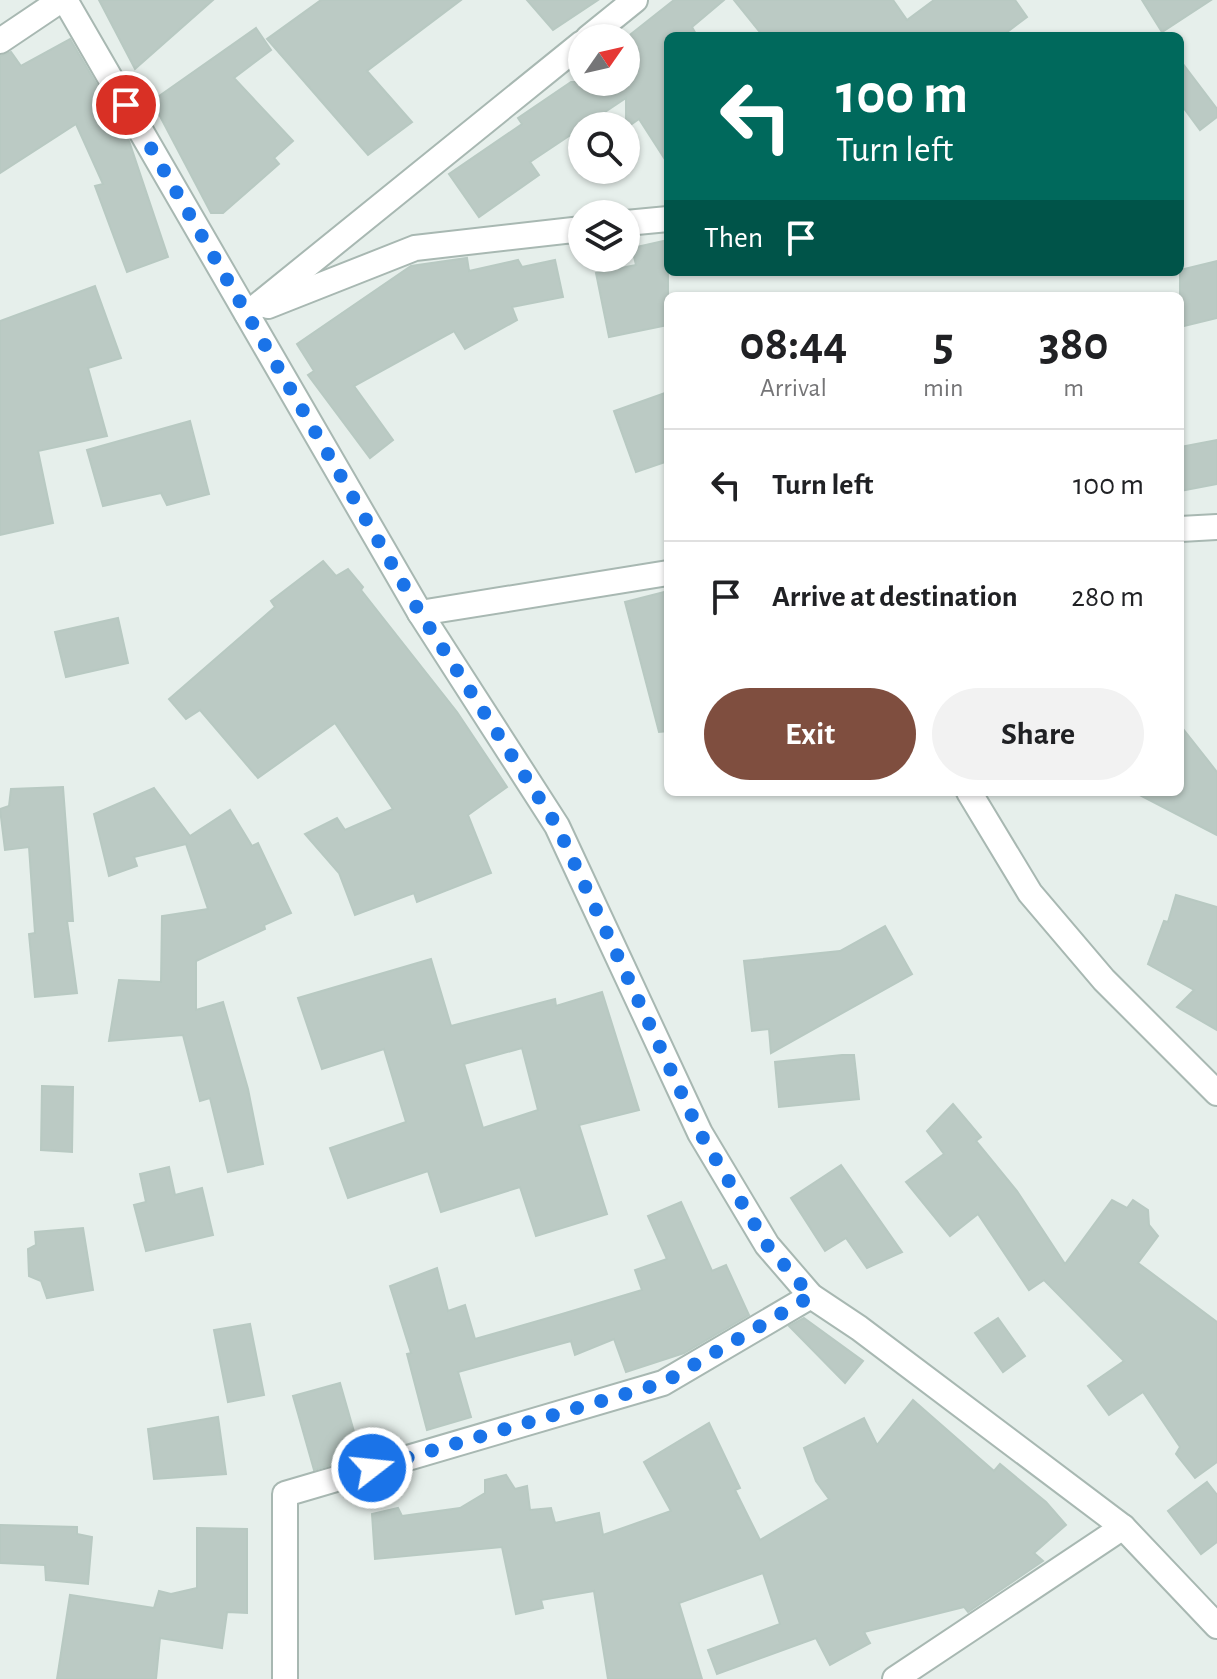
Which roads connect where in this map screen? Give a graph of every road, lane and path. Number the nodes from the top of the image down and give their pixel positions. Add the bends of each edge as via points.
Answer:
1 (63, 0) edge
2 (635, 0) edge
3 (605, 24) edge
4 (0, 41) edge
5 (568, 54) edge
6 (664, 219) edge
7 (640, 222) edge
8 (568, 231) edge
9 (247, 314) junction
10 (1217, 527) edge
11 (1184, 529) edge
12 (664, 574) edge
13 (420, 613) junction
14 (971, 796) edge
15 (1217, 1093) edge
16 (811, 1296) junction
17 (1123, 1527) junction
18 (1217, 1626) edge
19 (285, 1679) edge
20 (895, 1679) edge

1 - 4 street
1 - 9 street
2 - 3 street
5 - 9 street
6 - 7 street
8 - 9 street via 415,248
9 - 13 street
10 - 11 street
12 - 13 street
13 - 16 street via 557,826 700,1133 767,1245
14 - 15 street via 1030,893 1104,980
16 - 17 street
16 - 19 street via 663,1383 285,1494
17 - 18 street
17 - 20 street

